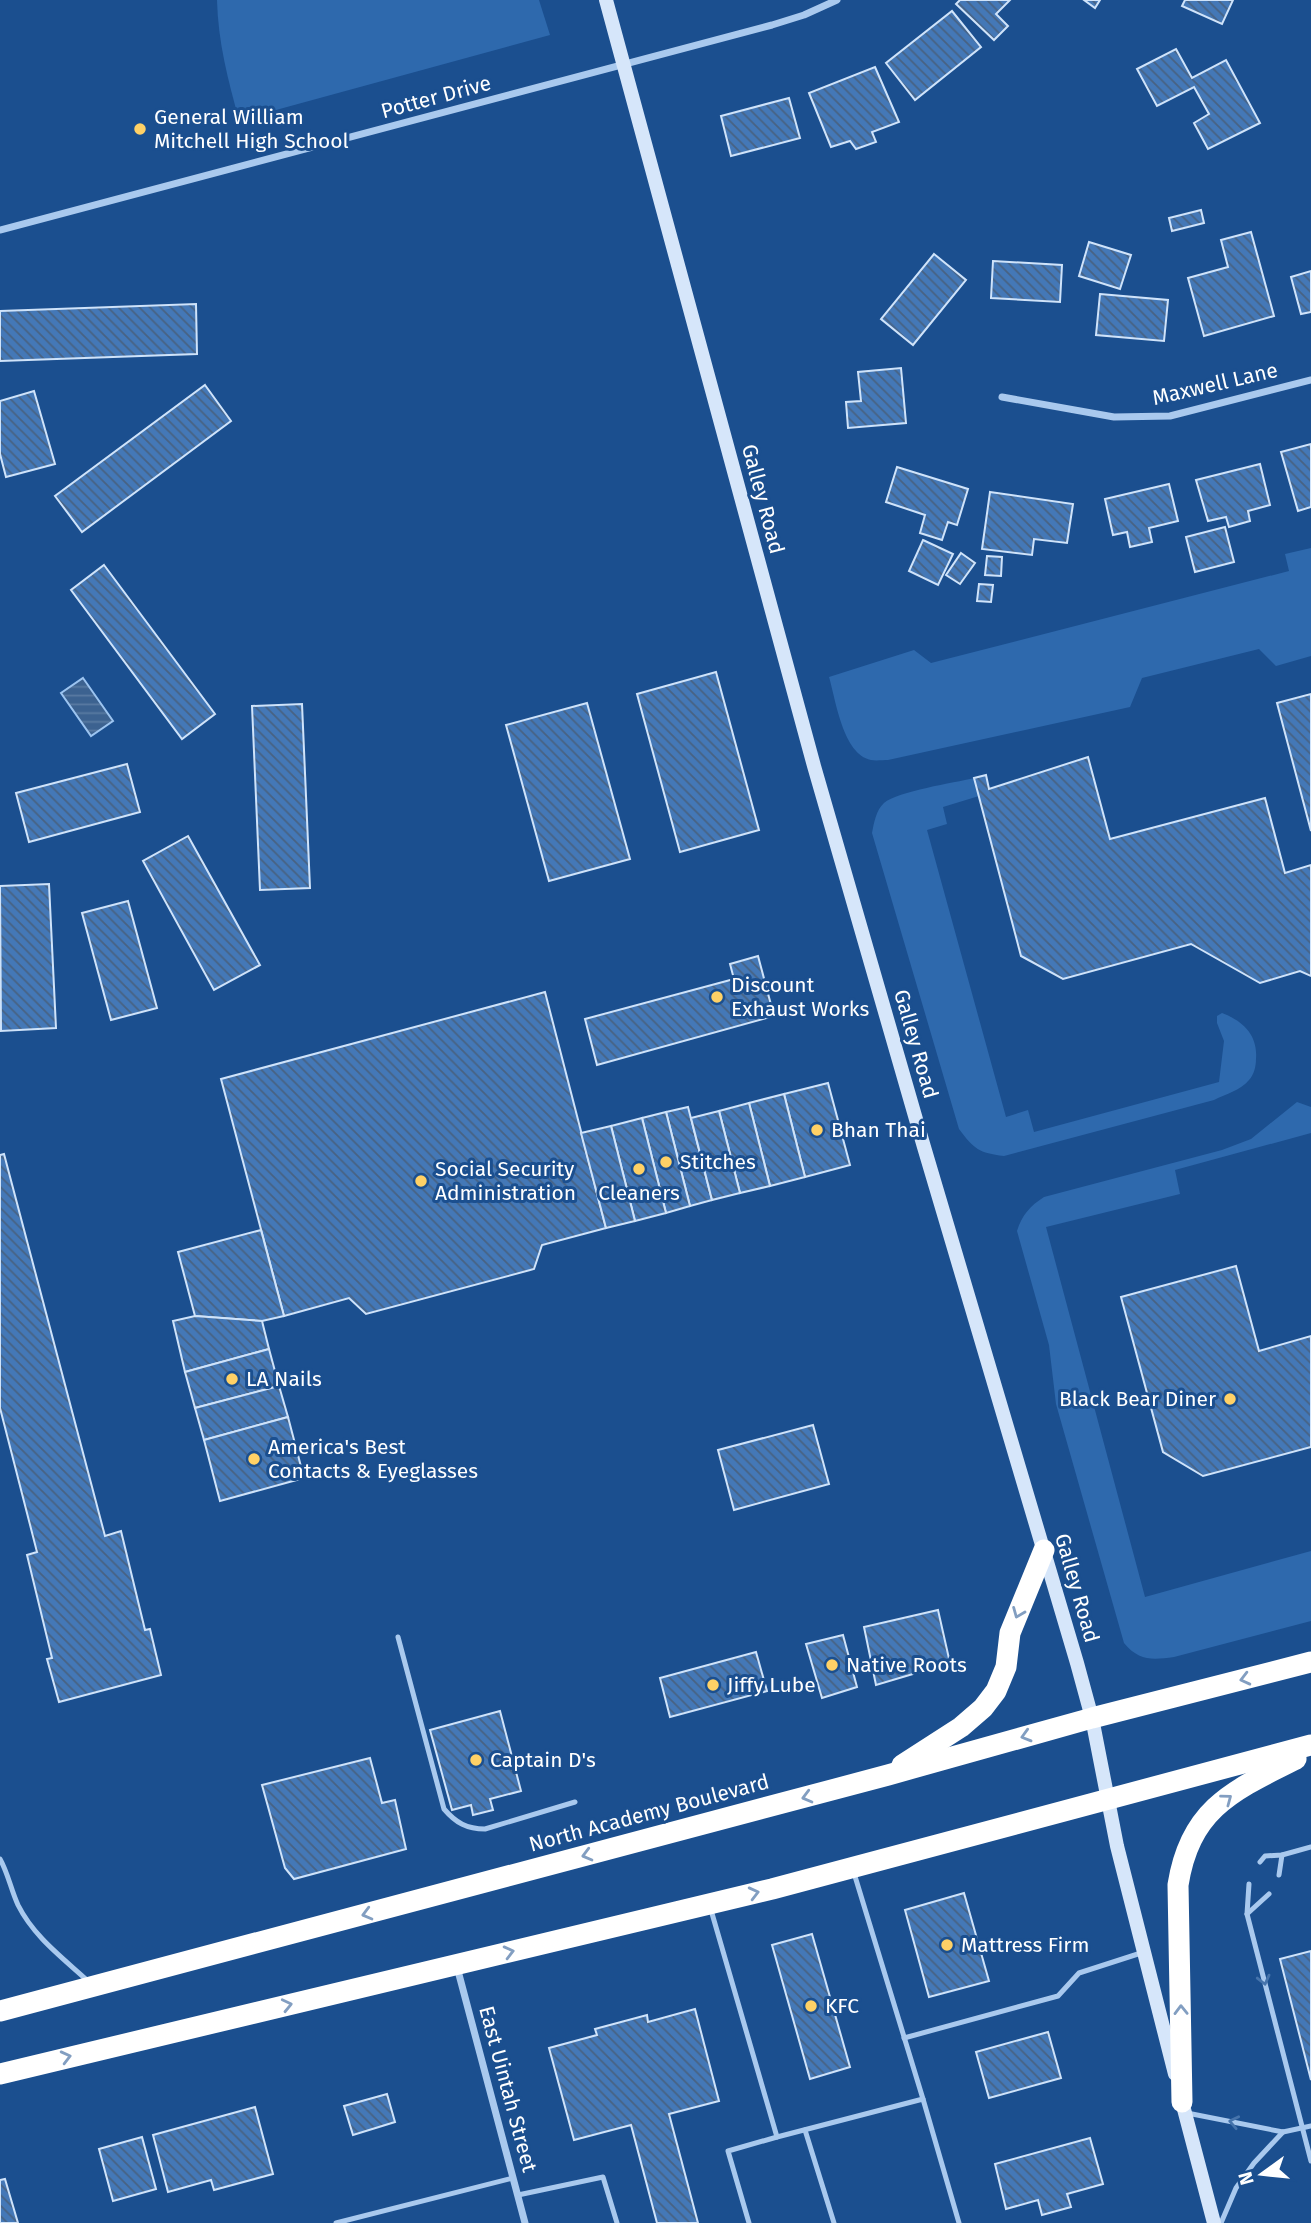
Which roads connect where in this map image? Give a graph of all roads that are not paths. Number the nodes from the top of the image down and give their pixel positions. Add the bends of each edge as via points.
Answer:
1 (606, 0) edge
2 (837, 0) edge
3 (624, 65) junction
4 (0, 230) edge
5 (1311, 380) edge
6 (1002, 397) dead end
7 (1044, 1550) junction
8 (398, 1637) dead end
9 (1311, 1662) edge
10 (1092, 1718) junction
11 (1311, 1745) edge
12 (1311, 1751) edge
13 (888, 1775) junction
14 (1107, 1801) junction
15 (575, 1802) dead end
16 (1311, 1847) edge
17 (1282, 1855) junction
18 (0, 1858) edge
19 (1260, 1862) dead end
20 (853, 1867) junction
21 (1279, 1875) dead end
22 (1249, 1884) dead end
23 (1269, 1894) dead end
24 (709, 1904) junction
25 (1247, 1913) junction
26 (1144, 1952) junction
27 (456, 1965) junction
28 (94, 1986) junction
29 (0, 2011) edge
30 (904, 2038) junction
31 (0, 2074) edge
32 (923, 2099) junction
33 (1184, 2108) junction
34 (1311, 2126) edge
35 (1303, 2129) junction
36 (805, 2130) junction
37 (1283, 2132) junction
38 (777, 2137) junction
39 (1311, 2161) edge
40 (513, 2178) junction
41 (518, 2195) junction
42 (337, 2223) edge
43 (525, 2223) edge
44 (617, 2223) edge
45 (749, 2223) edge
46 (834, 2223) edge
47 (959, 2223) edge
48 (1214, 2223) edge
49 (1221, 2223) edge

1 - 3 main road, Galley Road
2 - 3 street, Potter Drive via 772,25
3 - 4 street, Potter Drive
3 - 7 main road, Galley Road via 814,766
5 - 6 street, Maxwell Lane via 1150,417 1114,417
7 - 10 main road, Galley Road
7 -> 13 highway via 1010,1633 1006,1667 996,1691 961,1727
8 - 15 lane via 444,1809 454,1821 485,1829
9 -> 10 highway, North Academy Boulevard
10 -> 13 highway, North Academy Boulevard
10 - 14 main road, Galley Road
11 - 14 highway
33 -> 12 highway via 1178,1885 1182,1860 1208,1813 1250,1781
13 -> 28 highway, North Academy Boulevard
14 - 20 highway
14 - 26 main road, Galley Road
16 - 17 lane
17 - 19 lane via 1265,1856
17 - 21 lane
18 - 28 lane via 18,1903 38,1935
24 -> 20 highway
20 - 30 lane
22 - 25 lane
23 - 25 lane
27 -> 24 highway
24 - 38 lane
25 -> 35 lane
26 - 30 lane via 1079,1973 1058,1996
26 - 33 main road, Galley Road
31 -> 27 highway
27 - 40 street, East Uintah Street
28 - 29 highway, North Academy Boulevard
30 - 32 lane
32 - 36 lane
32 - 47 lane
37 -> 33 lane
33 - 48 main road, Galley Road
34 - 35 lane
35 - 37 lane
35 - 39 lane
36 - 38 lane
36 - 46 lane
37 - 49 lane via 1236,2188
38 - 45 lane via 728,2151
40 - 41 street, East Uintah Street
40 - 42 lane
41 - 43 street, East Uintah Street
41 - 44 lane via 603,2177

